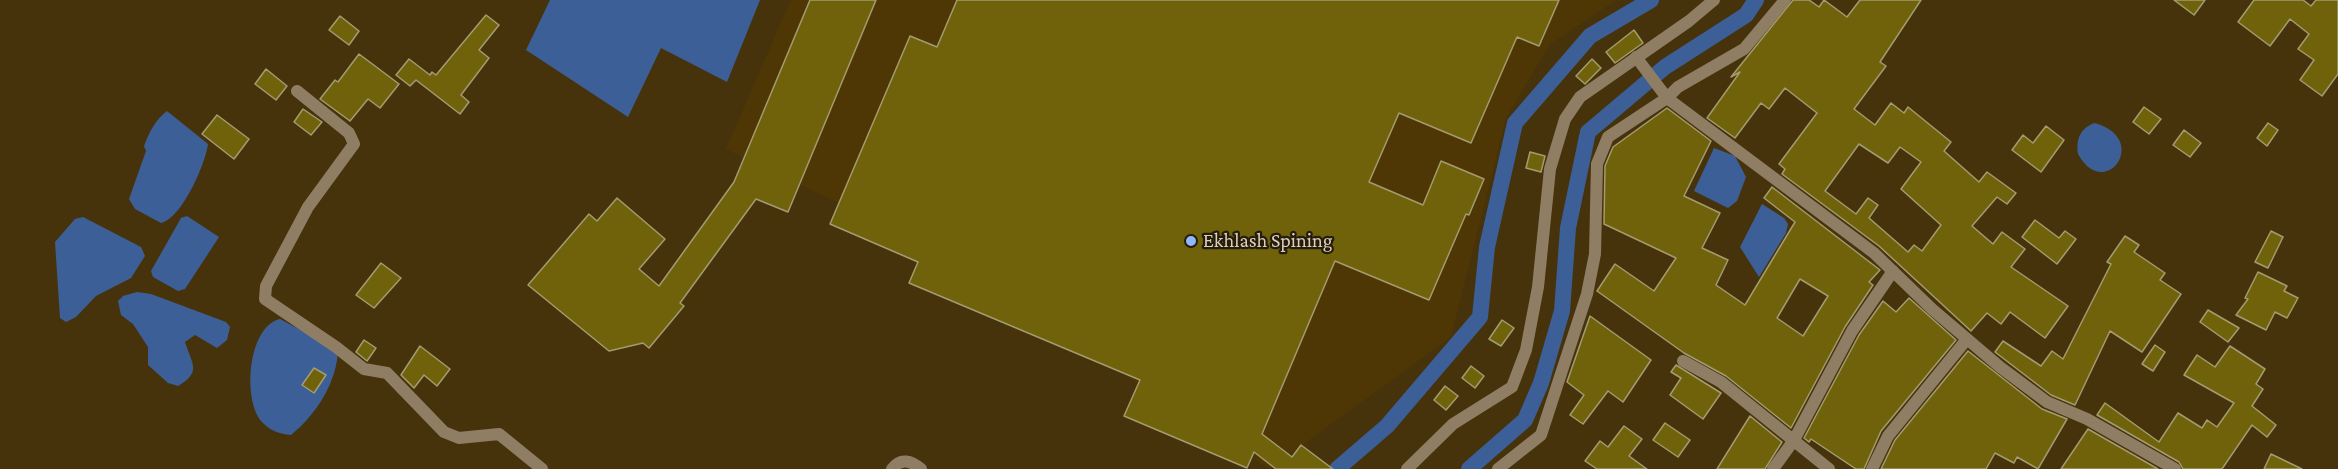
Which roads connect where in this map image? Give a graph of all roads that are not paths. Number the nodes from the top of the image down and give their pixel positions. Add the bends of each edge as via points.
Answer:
1 (1714, 0) edge
2 (1785, 0) edge
3 (1636, 57) junction
4 (297, 91) dead end
5 (1664, 95) junction
6 (1893, 271) junction
7 (1967, 339) junction
8 (1683, 361) dead end
9 (1794, 440) junction
10 (542, 469) edge
11 (892, 469) edge
12 (921, 469) edge
13 (1407, 469) edge
14 (1498, 469) edge
15 (1773, 469) edge
16 (1829, 469) edge
17 (1872, 469) edge
18 (2175, 469) edge

1 - 3 street
2 - 5 street via 1744,49
3 - 5 street
3 - 13 street via 1580,97 1565,118 1550,169 1538,287 1526,350 1512,387 1453,424
4 - 10 street via 349,133 354,144 309,207 266,286 265,299 364,369 387,373 444,432 459,438 499,434
5 - 6 street via 1802,197
5 - 14 street via 1608,137 1597,164 1595,254 1587,294 1541,435
6 - 7 street
6 - 9 street via 1852,331
7 - 17 street via 1888,436
7 - 18 street via 2047,402 2087,419
8 - 9 street via 1720,382
9 - 15 street
9 - 16 street
11 - 12 street via 905,460

